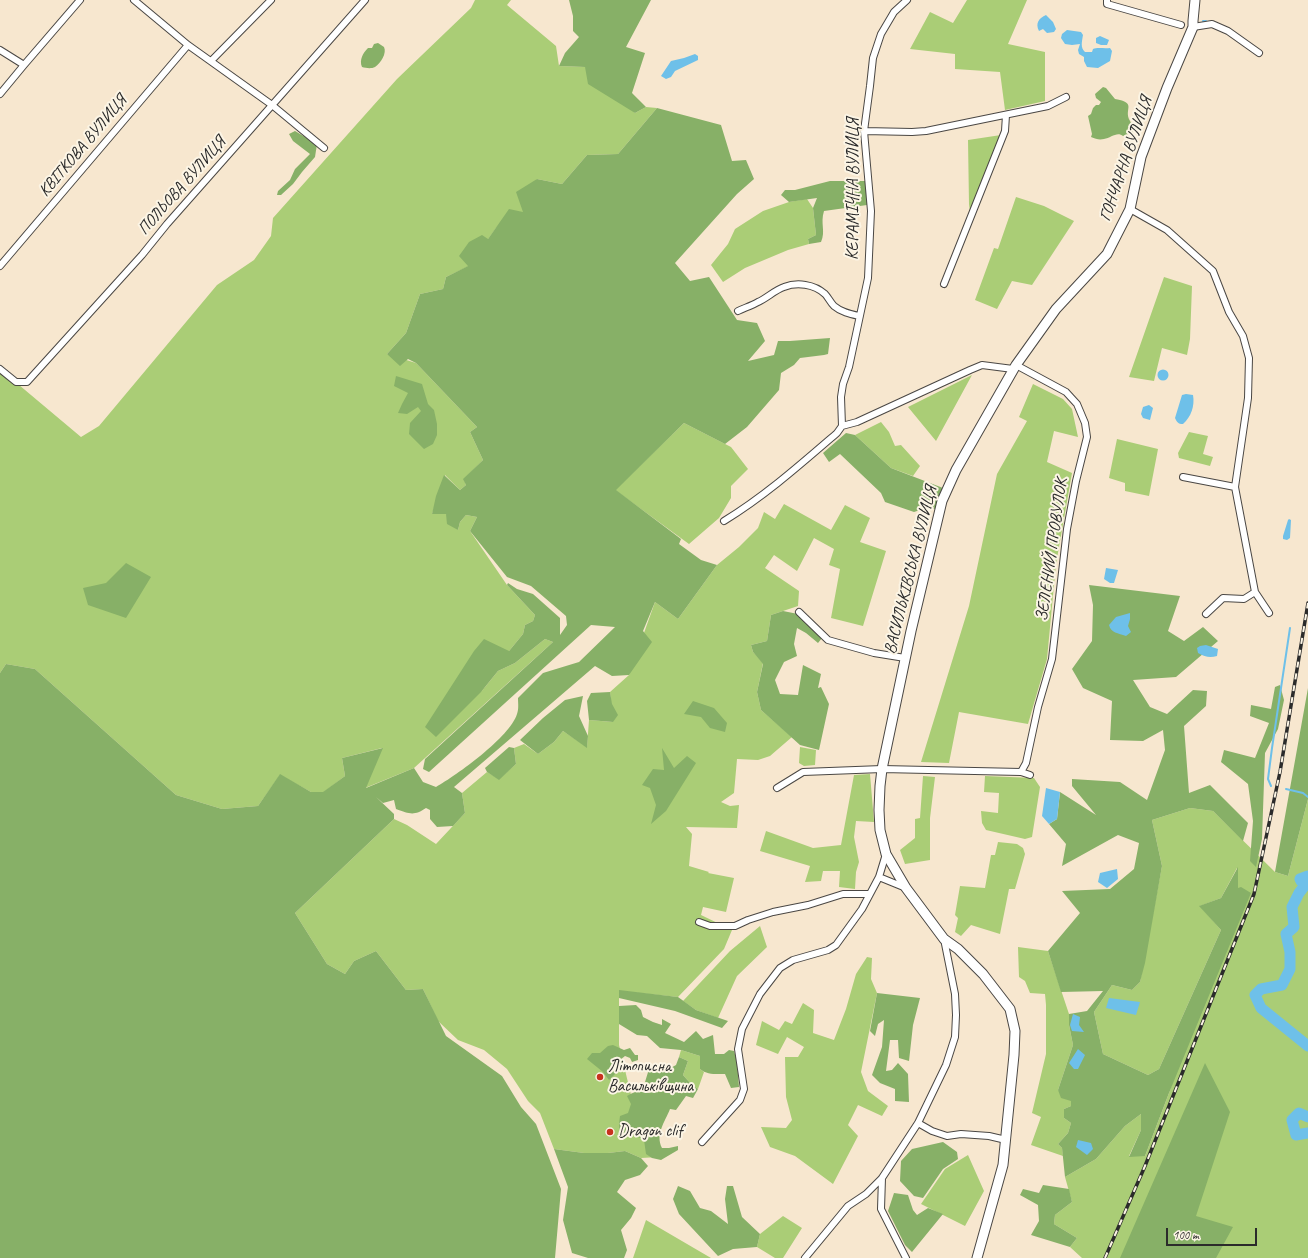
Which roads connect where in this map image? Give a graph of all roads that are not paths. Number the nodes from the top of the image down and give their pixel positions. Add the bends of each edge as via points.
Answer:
1 (80, 0) edge
2 (134, 0) edge
3 (271, 0) edge
4 (365, 0) edge
5 (907, 0) edge
6 (1108, 0) edge
7 (1195, 0) edge
8 (1181, 25) dead end
9 (1193, 26) junction
10 (188, 44) junction
11 (0, 50) edge
12 (1259, 53) dead end
13 (212, 61) junction
14 (24, 65) junction
15 (0, 94) edge
16 (1066, 97) dead end
17 (272, 105) junction
18 (1006, 115) junction
19 (864, 131) junction
20 (324, 148) dead end
21 (1130, 209) junction
22 (0, 266) edge
23 (944, 284) dead end
24 (738, 311) dead end
25 (859, 316) junction
26 (1014, 367) junction
27 (0, 369) edge
28 (842, 426) junction
29 (1183, 477) dead end
30 (1235, 487) junction
31 (724, 521) dead end
32 (1256, 592) junction
33 (799, 612) dead end
34 (1269, 613) dead end
35 (1206, 614) dead end
36 (905, 658) junction
37 (882, 769) junction
38 (1021, 772) junction
39 (1030, 775) dead end
40 (777, 788) dead end
41 (886, 854) junction
42 (879, 877) junction
43 (906, 888) junction
44 (869, 894) junction
45 (699, 922) dead end
46 (944, 939) junction
47 (918, 1123) junction
48 (1006, 1140) junction
49 (702, 1142) dead end
50 (882, 1178) junction
51 (805, 1258) edge
52 (906, 1258) edge
53 (977, 1258) edge

1 - 14 street
2 - 10 street
3 - 13 street
4 - 17 street, ПОЛЬОВА ВУЛИЦЯ
5 - 19 street, КЕРАМІЧНА ВУЛИЦЯ via 894,12 881,34 873,58
6 - 8 street via 1107,4
7 - 9 street, ГОНЧАРНА ВУЛИЦЯ
9 - 12 street via 1212,24 1228,31
9 - 21 street, ГОНЧАРНА ВУЛИЦЯ via 1141,157
10 - 13 street
10 - 22 street, КВІТКОВА ВУЛИЦЯ
11 - 14 street
13 - 17 street
14 - 15 street
16 - 18 street via 1048,106
17 - 20 street
17 - 27 street, ПОЛЬОВА ВУЛИЦЯ via 166,224 142,255 27,382 16,382
18 - 19 street via 926,131
18 - 23 street via 1005,131
19 - 25 street, КЕРАМІЧНА ВУЛИЦЯ via 871,211 868,278
21 - 26 street, ГОНЧАРНА ВУЛИЦЯ via 1107,254 1056,308
21 - 30 street via 1167,230 1214,271 1229,312 1243,336 1249,358 1248,398
24 - 25 street via 784,287 800,284 819,289 834,306
25 - 28 street, КЕРАМІЧНА ВУЛИЦЯ via 850,367 843,384
26 - 28 street via 982,365 857,422
26 - 36 street, ВАСИЛЬКІВСЬКА ВУЛИЦЯ via 956,470 942,501
26 - 38 street, ЗЕЛЕНИЙ ПРОВУЛОК via 1066,392 1077,404 1087,437 1067,529 1052,659 1026,763
28 - 31 street via 788,475
29 - 30 street
30 - 32 street
32 - 34 street
32 - 35 street via 1244,598 1223,598
33 - 36 street via 828,640 874,653
36 - 37 street, ВАСИЛЬКІВСЬКА ВУЛИЦЯ
37 - 38 street
37 - 40 street via 803,772
37 - 41 street, ВАСИЛЬКІВСЬКА ВУЛИЦЯ via 879,810 880,830
38 - 39 street
41 - 42 street
41 - 43 street, ВАСИЛЬКІВСЬКА ВУЛИЦЯ
42 - 43 street
42 - 44 street
43 - 46 street, ВАСИЛЬКІВСЬКА ВУЛИЦЯ
44 - 45 street via 843,894 774,912 735,926 710,926
44 - 49 street via 862,910 836,945 828,950 793,960 780,968 760,994 742,1029 738,1048 744,1089 740,1100
46 - 47 street via 955,994 955,1037 946,1065
46 - 48 street, ВАСИЛЬКІВСЬКА ВУЛИЦЯ via 983,974 1010,1009 1015,1031
47 - 48 street via 947,1136 961,1134
47 - 50 street
48 - 53 street, ВАСИЛЬКІВСЬКА ВУЛИЦЯ via 1003,1165
50 - 51 street via 866,1194 848,1206
50 - 52 street via 882,1209

